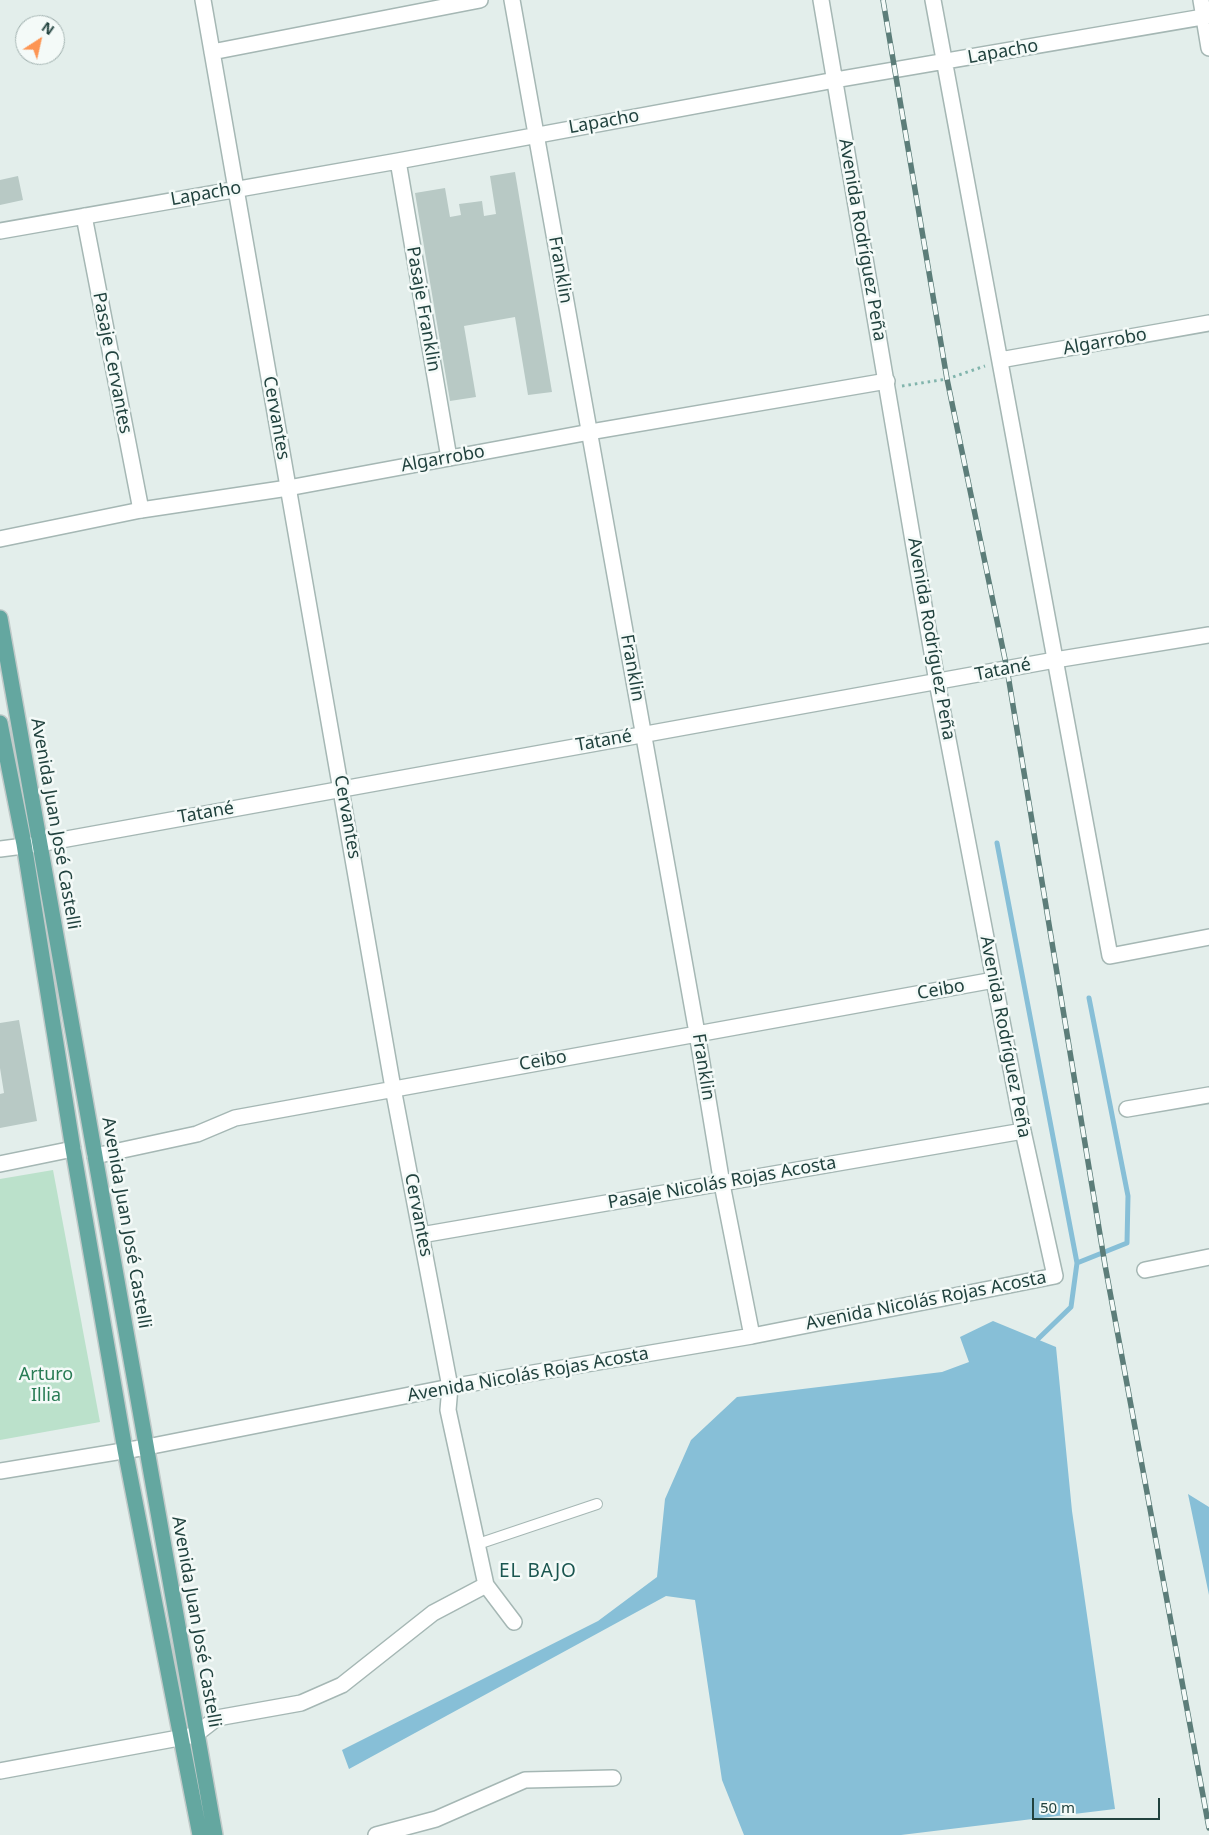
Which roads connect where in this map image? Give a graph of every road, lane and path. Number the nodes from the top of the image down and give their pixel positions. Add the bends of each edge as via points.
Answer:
1 (203, 0) edge
2 (480, 0) edge
3 (512, 0) edge
4 (821, 0) edge
5 (933, 0) edge
6 (1201, 0) edge
7 (1207, 16) edge
8 (1209, 48) edge
9 (212, 52) junction
10 (943, 62) junction
11 (835, 80) junction
12 (536, 134) junction
13 (398, 161) junction
14 (236, 188) junction
15 (84, 216) junction
16 (0, 231) edge
17 (1209, 323) edge
18 (1000, 360) junction
19 (887, 381) junction
20 (590, 432) junction
21 (448, 458) junction
22 (288, 488) junction
23 (140, 510) junction
24 (0, 538) edge
25 (0, 618) edge
26 (1209, 635) edge
27 (1055, 660) junction
28 (938, 682) junction
29 (0, 723) edge
30 (644, 733) junction
31 (342, 789) junction
32 (32, 844) junction
33 (0, 849) edge
34 (1209, 937) edge
35 (994, 980) junction
36 (697, 1033) junction
37 (393, 1088) junction
38 (1209, 1094) edge
39 (1128, 1109) dead end
40 (1023, 1131) junction
41 (72, 1150) junction
42 (95, 1156) junction
43 (0, 1164) edge
44 (722, 1184) junction
45 (421, 1235) junction
46 (1209, 1257) edge
47 (1145, 1270) dead end
48 (1055, 1276) joint
49 (752, 1336) junction
50 (450, 1387) junction
51 (147, 1447) junction
52 (125, 1450) junction
53 (0, 1471) edge
54 (597, 1504) dead end
55 (478, 1544) junction
56 (486, 1586) junction
57 (514, 1622) dead end
58 (189, 1736) junction
59 (0, 1771) edge
60 (612, 1778) dead end
61 (200, 1835) edge
62 (215, 1835) edge
63 (376, 1835) edge

1 - 9 street, Cervantes
2 - 9 street
3 - 12 street, Franklin
4 - 11 street, Avenida Rodríguez Peña
5 - 10 street
6 - 7 street
7 - 8 street
7 - 10 street, Lapacho
9 - 14 street, Cervantes
10 - 11 street, Lapacho
10 - 18 street
11 - 12 street, Lapacho
11 - 19 street, Avenida Rodríguez Peña
12 - 13 street, Lapacho
12 - 20 street, Franklin
13 - 14 street, Lapacho
13 - 21 street, Pasaje Franklin
14 - 15 street, Lapacho
14 - 22 street, Cervantes
15 - 16 street, Lapacho
15 - 23 street, Pasaje Cervantes
17 - 18 street, Algarrobo
18 - 19 path via 947,379 902,386
18 - 27 street
19 - 20 street, Algarrobo
19 - 28 street, Avenida Rodríguez Peña
20 - 21 street, Algarrobo
20 - 30 street, Franklin
21 - 22 street, Algarrobo
22 - 23 street, Algarrobo
22 - 31 street, Cervantes
23 - 24 street, Algarrobo
25 - 32 main road, Avenida Juan José Castelli
26 - 27 street, Tatané
27 - 28 street, Tatané
27 - 34 street via 1110,956
28 - 30 street, Tatané
28 - 35 street, Avenida Rodríguez Peña
29 - 32 main road, Avenida Juan José Castelli
30 - 31 street, Tatané
30 - 36 street, Franklin
31 - 32 street, Tatané
31 - 37 street, Cervantes
32 - 33 street, Tatané
32 - 41 main road, Avenida Juan José Castelli
32 - 42 main road, Avenida Juan José Castelli
35 - 36 street, Ceibo
35 - 40 street, Avenida Rodríguez Peña
36 - 37 street, Ceibo
36 - 44 street, Franklin
37 - 42 street, Ceibo via 236,1118 197,1134
37 - 45 street, Cervantes
38 - 39 street
40 - 44 street, Pasaje Nicolás Rojas Acosta
40 - 48 street, Avenida Rodríguez Peña
41 - 43 street
41 - 52 main road, Avenida Juan José Castelli
42 - 51 main road, Avenida Juan José Castelli
44 - 45 street, Pasaje Nicolás Rojas Acosta
44 - 49 street, Franklin
45 - 50 street, Cervantes
46 - 47 street
48 - 49 street, Avenida Nicolás Rojas Acosta
49 - 50 street, Avenida Nicolás Rojas Acosta
50 - 51 street, Avenida Nicolás Rojas Acosta
50 - 55 street, Cervantes via 448,1410
51 - 52 street, Avenida Nicolás Rojas Acosta
51 - 58 main road, Avenida Juan José Castelli
52 - 53 street, Avenida Nicolás Rojas Acosta
52 - 58 main road, Avenida Juan José Castelli
54 - 55 lane
55 - 56 street, Cervantes
56 - 57 street, Cervantes
56 - 58 street via 433,1613 342,1685 301,1703 217,1718
58 - 59 street
58 - 61 main road, Avenida Juan José Castelli
58 - 62 main road, Avenida Juan José Castelli
60 - 63 street via 525,1780 436,1820

